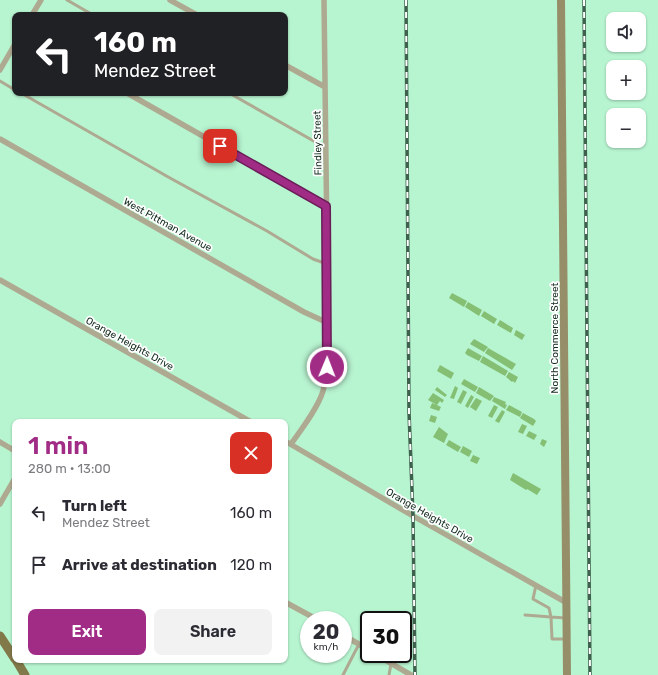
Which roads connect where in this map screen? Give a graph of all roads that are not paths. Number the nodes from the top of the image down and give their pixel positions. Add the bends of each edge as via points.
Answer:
1 (41, 0) edge
2 (67, 0) edge
3 (170, 0) edge
4 (324, 0) edge
5 (561, 0) edge
6 (34, 12) edge
7 (88, 12) edge
8 (192, 12) edge
9 (12, 49) edge
10 (288, 66) edge
11 (0, 70) edge
12 (0, 81) edge
13 (325, 87) junction
14 (12, 88) edge
15 (26, 96) edge
16 (132, 96) edge
17 (233, 96) edge
18 (0, 139) edge
19 (326, 148) junction
20 (326, 206) junction
21 (327, 264) junction
22 (0, 280) edge
23 (328, 323) junction
24 (246, 419) edge
25 (0, 442) edge
26 (288, 442) edge
27 (291, 444) junction
28 (12, 449) edge
29 (12, 483) edge
30 (0, 504) edge
31 (536, 585) junction
32 (567, 603) junction
33 (288, 604) edge
34 (302, 611) edge
35 (525, 615) dead end
36 (551, 617) junction
37 (567, 618) junction
38 (0, 636) edge
39 (352, 640) edge
40 (567, 640) junction
41 (359, 644) joint
42 (12, 655) edge
43 (17, 663) edge
44 (391, 664) joint
45 (25, 675) edge
46 (343, 675) edge
47 (389, 675) edge
48 (411, 675) edge
49 (567, 675) edge

1 - 6 street
2 - 7 lane
3 - 8 street
4 - 13 street, Findley Street
5 - 32 main road, North Commerce Street
9 - 11 street
10 - 13 street
12 - 14 lane
13 - 19 street, Findley Street
15 - 21 lane via 313,259
16 - 20 street
17 - 19 lane
18 - 23 street, West Pittman Avenue via 297,308
19 - 20 street, Findley Street
20 - 21 street, Findley Street
21 - 23 street, Findley Street
22 - 24 street, Orange Heights Drive
23 - 27 street, Findley Street via 327,367 322,392
25 - 28 street
26 - 27 street, Orange Heights Drive
27 - 31 street, Orange Heights Drive
29 - 30 street
31 - 32 street, Orange Heights Drive
31 - 36 lane via 533,599 550,608
32 - 37 main road, North Commerce Street
33 - 34 street
35 - 36 lane
36 - 37 lane
36 - 40 lane via 552,639
37 - 40 main road, North Commerce Street
38 - 42 main road
39 - 41 street
40 - 49 main road, North Commerce Street
41 - 46 lane
43 - 45 main road
44 - 47 lane
44 - 48 street

